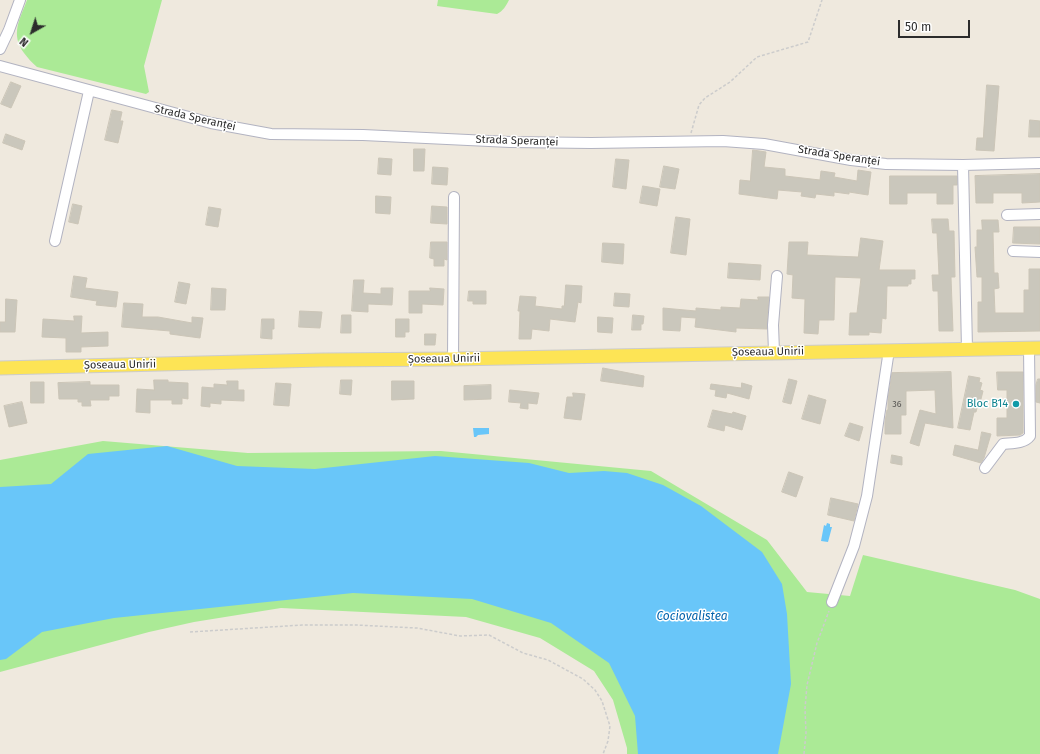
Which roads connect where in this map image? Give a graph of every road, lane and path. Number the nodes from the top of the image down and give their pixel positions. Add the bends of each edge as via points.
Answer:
1 (20, 0) edge
2 (822, 0) edge
3 (0, 49) edge
4 (0, 66) edge
5 (89, 91) junction
6 (688, 142) junction
7 (1040, 163) edge
8 (963, 165) junction
9 (454, 197) dead end
10 (1040, 214) edge
11 (1007, 215) dead end
12 (55, 241) dead end
13 (1013, 251) dead end
14 (1040, 252) edge
15 (777, 276) dead end
16 (1035, 348) edge
17 (967, 349) junction
18 (888, 350) junction
19 (774, 352) junction
20 (453, 359) junction
21 (0, 368) edge
22 (985, 468) dead end
23 (832, 602) joint
24 (190, 632) dead end
25 (603, 754) edge
26 (804, 754) edge

1 - 3 street
2 - 6 path via 808,42 757,57 730,82 704,98 699,105
4 - 5 street, Strada Speranței
5 - 6 street, Strada Speranței via 211,124 271,134 363,135 510,142
5 - 12 street
6 - 8 street, Strada Speranței via 764,144 886,164
7 - 8 street, Strada Speranței
8 - 17 street
9 - 20 street
10 - 11 street
13 - 14 street
15 - 19 street via 773,325
16 - 17 main road, Șoseaua Unirii
16 - 22 street, Șoseaua Unirii via 1030,436 1023,442 1003,444
17 - 18 main road, Șoseaua Unirii
18 - 19 main road, Șoseaua Unirii
18 - 23 street via 867,496 854,546
19 - 20 main road, Șoseaua Unirii
20 - 21 main road, Șoseaua Unirii
23 - 26 path via 817,643 807,685
24 - 25 path via 302,625 358,625 417,628 460,636 489,635 523,653 548,660 583,679 595,690 602,701 610,726

